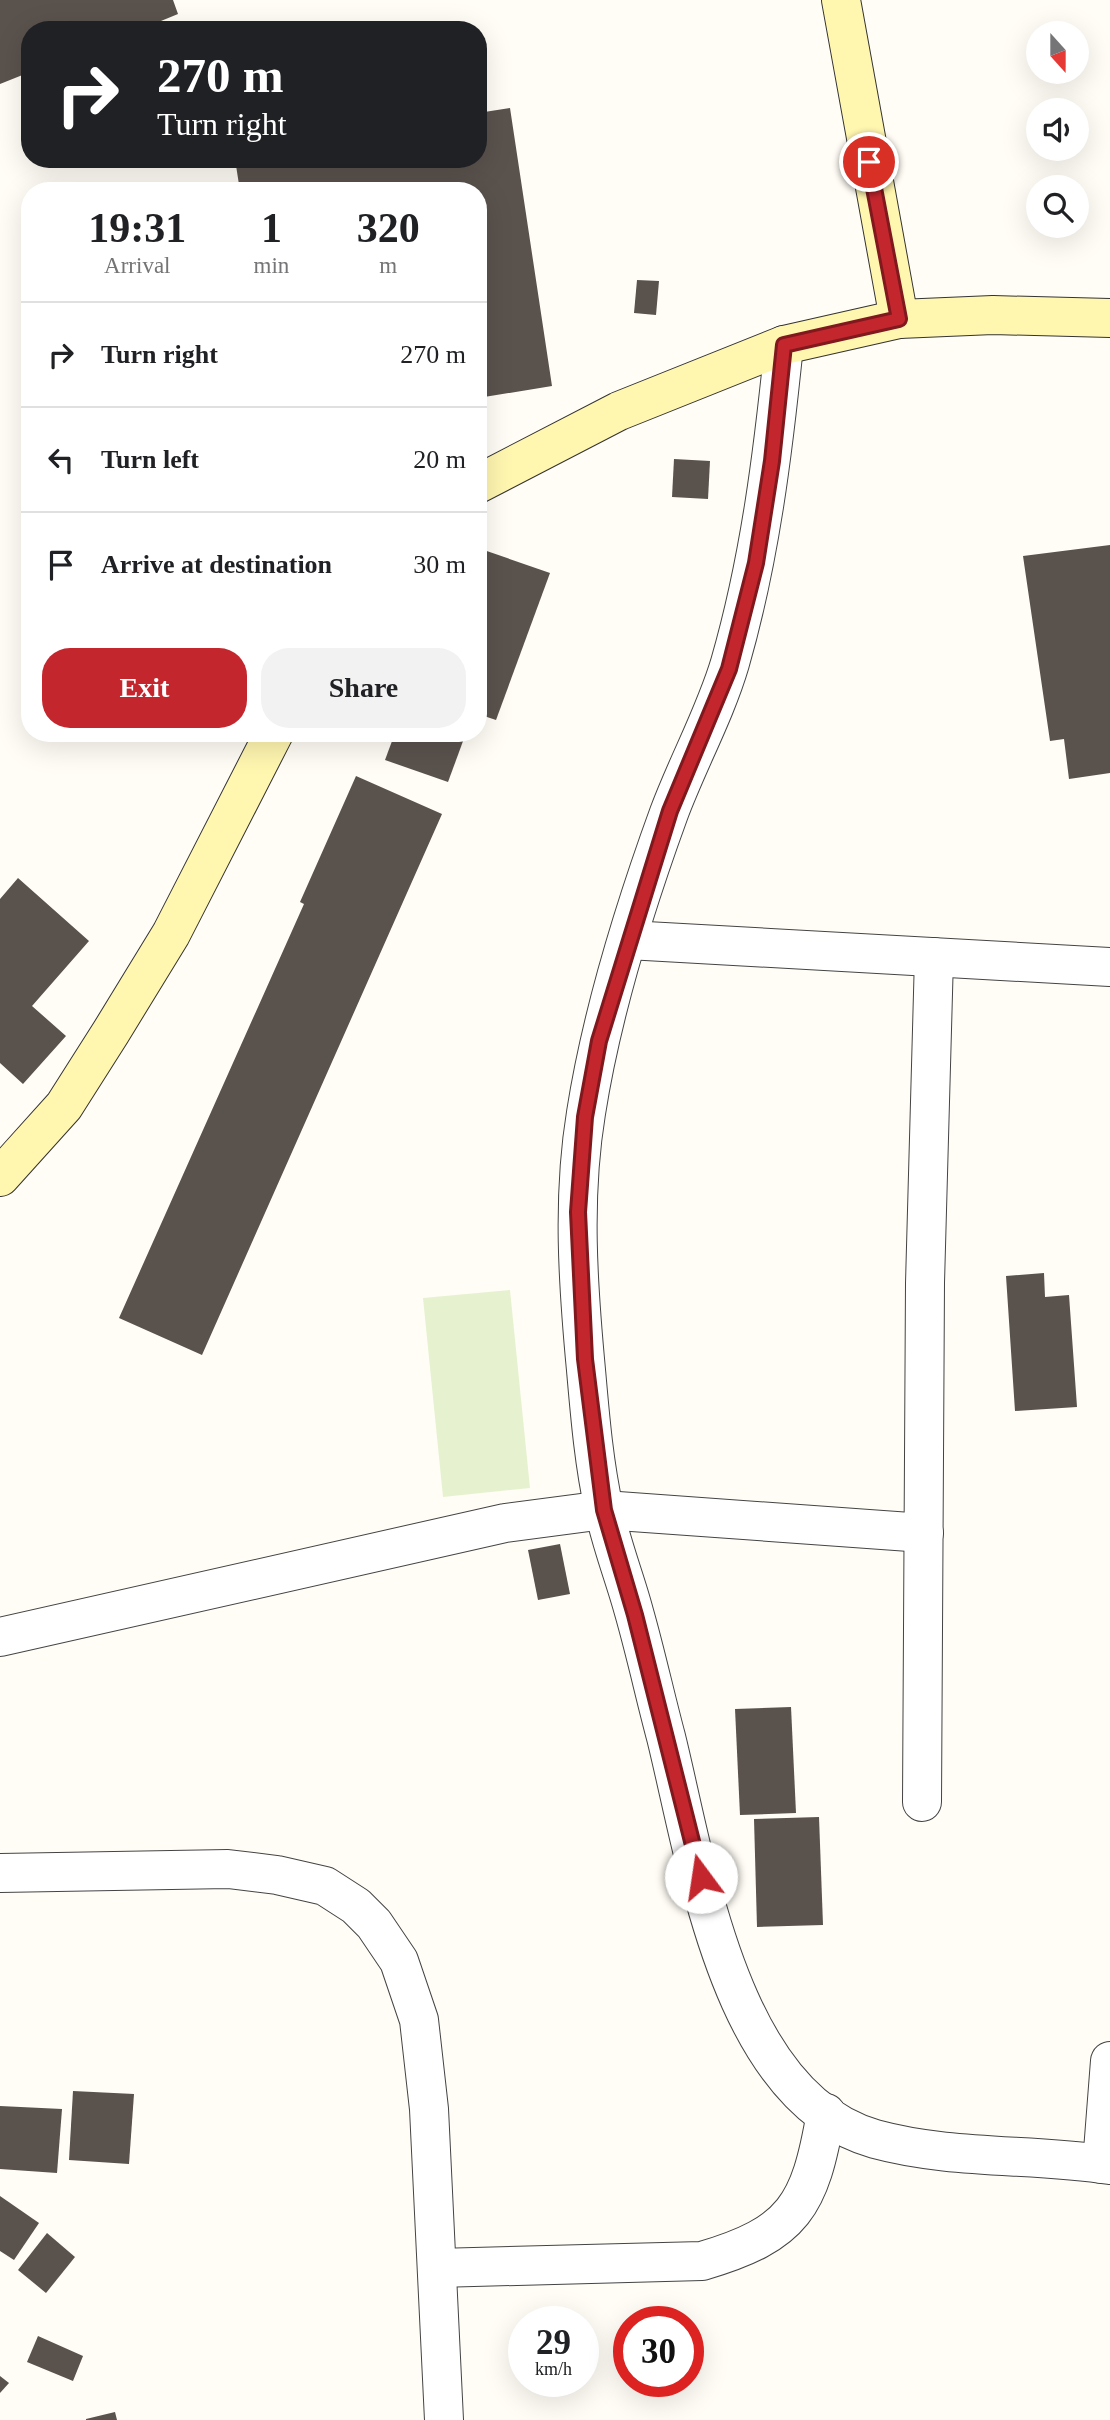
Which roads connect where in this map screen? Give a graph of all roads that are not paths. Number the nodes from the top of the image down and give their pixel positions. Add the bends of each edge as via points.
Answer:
1 (841, 0) edge
2 (1110, 318) edge
3 (899, 319) junction
4 (784, 345) junction
5 (487, 479) edge
6 (269, 742) edge
7 (628, 940) junction
8 (934, 957) junction
9 (1110, 967) edge
10 (0, 1177) edge
11 (604, 1510) junction
12 (925, 1533) junction
13 (0, 1637) edge
14 (922, 1801) dead end
15 (0, 1873) edge
16 (1110, 2061) edge
17 (825, 2113) junction
18 (1106, 2164) edge
19 (437, 2268) junction
20 (444, 2420) edge

1 - 3 street
2 - 3 street via 993,315
3 - 4 street
4 - 5 street via 619,411
4 - 7 street via 758,550 732,656 670,811
6 - 10 street via 171,934 131,999 64,1106
7 - 8 street
7 - 11 street via 599,1041 585,1117 578,1212 581,1321
8 - 9 street
8 - 12 street via 925,1283
11 - 12 street
11 - 13 street via 505,1523
11 - 17 street via 707,1904 736,1997 761,2043 796,2089
12 - 14 street
15 - 19 street via 228,1869 325,1886 356,1906 399,1961 419,2020 429,2109
16 - 18 street
17 - 18 street via 867,2136 917,2149
17 - 19 street via 817,2161 790,2217 743,2249 702,2261
19 - 20 street

